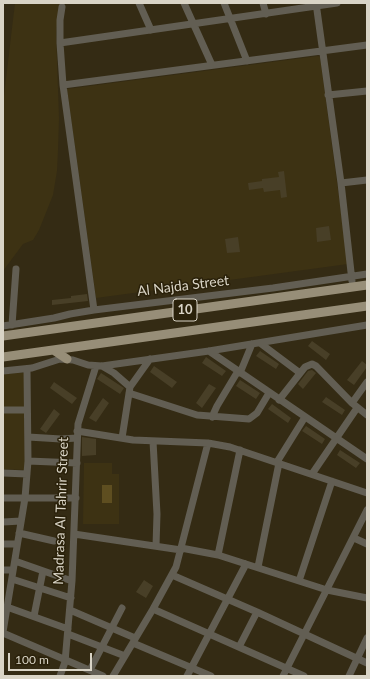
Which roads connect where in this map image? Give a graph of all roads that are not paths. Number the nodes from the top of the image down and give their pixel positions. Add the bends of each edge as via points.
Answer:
1 (139, 3) edge
2 (184, 3) edge
3 (224, 3) edge
4 (263, 3) edge
5 (337, 3) edge
6 (317, 5) edge
7 (62, 6) dead end
8 (266, 14) junction
9 (230, 19) junction
10 (194, 24) junction
11 (151, 30) junction
12 (60, 43) junction
13 (367, 45) edge
14 (322, 51) junction
15 (247, 61) junction
16 (212, 66) junction
17 (63, 85) junction
18 (367, 91) edge
19 (328, 95) junction
20 (367, 180) edge
21 (341, 183) junction
22 (16, 269) dead end
23 (367, 274) edge
24 (352, 276) junction
25 (367, 285) edge
26 (353, 287) junction
27 (273, 288) junction
28 (274, 298) junction
29 (367, 306) edge
30 (94, 310) junction
31 (367, 325) edge
32 (7, 326) edge
33 (5, 336) edge
34 (260, 343) junction
35 (252, 344) junction
36 (55, 351) junction
37 (209, 351) junction
38 (3, 357) edge
39 (67, 359) junction
40 (150, 359) junction
41 (99, 366) junction
42 (27, 369) junction
43 (3, 371) edge
44 (239, 372) junction
45 (300, 373) junction
46 (367, 382) edge
47 (129, 390) junction
48 (269, 393) junction
49 (279, 400) junction
50 (354, 405) junction
51 (3, 410) edge
52 (27, 410) junction
53 (367, 415) edge
54 (212, 417) junction
55 (306, 417) junction
56 (77, 434) junction
57 (28, 437) junction
58 (122, 438) junction
59 (336, 438) junction
60 (153, 441) junction
61 (208, 443) junction
62 (240, 450) junction
63 (367, 459) edge
64 (28, 461) junction
65 (278, 462) junction
66 (77, 463) junction
67 (3, 473) edge
68 (27, 474) junction
69 (312, 474) junction
70 (332, 481) junction
71 (367, 493) edge
72 (3, 498) edge
73 (25, 498) junction
74 (76, 498) junction
75 (367, 510) edge
76 (21, 521) junction
77 (3, 522) edge
78 (19, 533) junction
79 (74, 534) junction
80 (354, 538) junction
81 (54, 541) dead end
82 (3, 544) edge
83 (18, 544) junction
84 (367, 544) edge
85 (156, 546) junction
86 (181, 549) junction
87 (218, 555) junction
88 (15, 561) junction
89 (246, 564) junction
90 (258, 568) junction
91 (3, 570) edge
92 (13, 570) junction
93 (43, 571) junction
94 (172, 575) junction
95 (12, 579) junction
96 (72, 581) junction
97 (299, 581) junction
98 (40, 589) junction
99 (327, 590) junction
100 (70, 598) junction
101 (367, 598) edge
102 (227, 599) junction
103 (7, 607) junction
104 (122, 608) dead end
105 (153, 609) junction
106 (70, 610) junction
107 (257, 612) junction
108 (34, 616) junction
109 (112, 628) junction
110 (68, 631) junction
111 (3, 632) edge
112 (209, 633) junction
113 (304, 633) junction
114 (367, 638) edge
115 (134, 641) junction
116 (239, 646) junction
117 (102, 647) junction
118 (125, 656) junction
119 (64, 659) junction
120 (357, 659) junction
121 (367, 663) edge
122 (191, 668) junction
123 (287, 668) junction
124 (90, 670) junction
125 (60, 676) edge
126 (103, 676) edge
127 (113, 676) edge
128 (186, 676) edge
129 (211, 676) edge
130 (283, 676) edge
131 (304, 676) edge
132 (348, 676) edge

1 - 11 street
2 - 10 street
3 - 9 street
4 - 8 street
5 - 6 street
6 - 8 street
6 - 14 street
7 - 12 street
8 - 9 street
9 - 10 street
9 - 15 street
10 - 11 street
10 - 16 street
11 - 12 street
12 - 17 street
13 - 14 street
14 - 15 street
14 - 19 street
15 - 16 street
16 - 17 street
17 - 30 street
18 - 19 street
19 - 21 street
20 - 21 street
21 - 24 street
22 - 32 street
23 - 24 street, Al Najda Street
24 - 26 street
24 - 27 street, Al Najda Street
25 - 26 main road, 10
26 - 28 main road, 10
27 - 28 main road
27 - 30 street, Al Najda Street
28 - 33 main road, 10
29 - 36 main road, 10
30 - 32 street, Al Najda Street
31 - 34 street
32 - 33 main road
34 - 35 street
34 - 45 street
35 - 37 street
35 - 44 street
36 - 38 main road, 10
36 - 39 main road
37 - 40 street
37 - 44 street
39 - 41 street
39 - 42 street via 54,360
40 - 41 street
40 - 47 street
41 - 47 street via 114,373
41 - 56 street, Madrasa Al Tahrir Street via 80,417
42 - 43 street
42 - 52 street
44 - 48 street
44 - 54 street
45 - 49 street
45 - 50 street via 307,365 314,365
46 - 50 street
47 - 54 street via 190,413
47 - 58 street
48 - 49 street
48 - 54 street via 257,413 250,419
49 - 55 street
50 - 53 street
50 - 59 street
51 - 52 street
52 - 57 street
55 - 59 street
55 - 65 street
56 - 57 street via 61,439
56 - 58 street
56 - 66 street, Madrasa Al Tahrir Street
57 - 64 street
58 - 60 street
59 - 63 street
59 - 69 street
60 - 61 street
60 - 85 street
61 - 62 street
61 - 86 street
62 - 65 street
62 - 87 street
64 - 66 street
64 - 68 street
65 - 69 street
65 - 90 street
66 - 74 street, Madrasa Al Tahrir Street
67 - 68 street
68 - 73 street
69 - 70 street
70 - 71 street
70 - 97 street
72 - 73 street
73 - 74 street
73 - 76 street
74 - 79 street, Madrasa Al Tahrir Street
75 - 80 street
76 - 77 street
76 - 78 street
78 - 81 street
78 - 83 street
79 - 85 street
79 - 96 street, Madrasa Al Tahrir Street
80 - 84 street
80 - 99 street
82 - 83 street
83 - 88 street
85 - 86 street
86 - 87 street
86 - 94 street
87 - 89 street
88 - 92 street
88 - 93 street
89 - 90 street
89 - 102 street
90 - 97 street
91 - 92 street
92 - 95 street
93 - 96 street
93 - 98 street
94 - 102 street
94 - 105 street
95 - 98 street
95 - 103 street
96 - 100 street, Madrasa Al Tahrir Street
97 - 99 street
98 - 100 street
98 - 108 street
99 - 101 street
99 - 113 street
100 - 106 street, Madrasa Al Tahrir Street
102 - 107 street
102 - 112 street
103 - 108 street
103 - 111 street
104 - 109 street
105 - 112 street
105 - 115 street
106 - 109 street
106 - 110 street, Madrasa Al Tahrir Street
107 - 113 street
107 - 116 street
108 - 110 street
109 - 115 street
109 - 117 street
110 - 117 street
110 - 119 street, Madrasa Al Tahrir Street
111 - 119 street
112 - 116 street
112 - 122 street
113 - 120 street
113 - 123 street
114 - 120 street
115 - 118 street
115 - 122 street
116 - 123 street
117 - 118 street
117 - 124 street
118 - 127 street
119 - 124 street
119 - 125 street, Madrasa Al Tahrir Street
120 - 121 street
120 - 132 street
122 - 128 street
122 - 129 street
123 - 130 street
123 - 131 street
124 - 126 street

